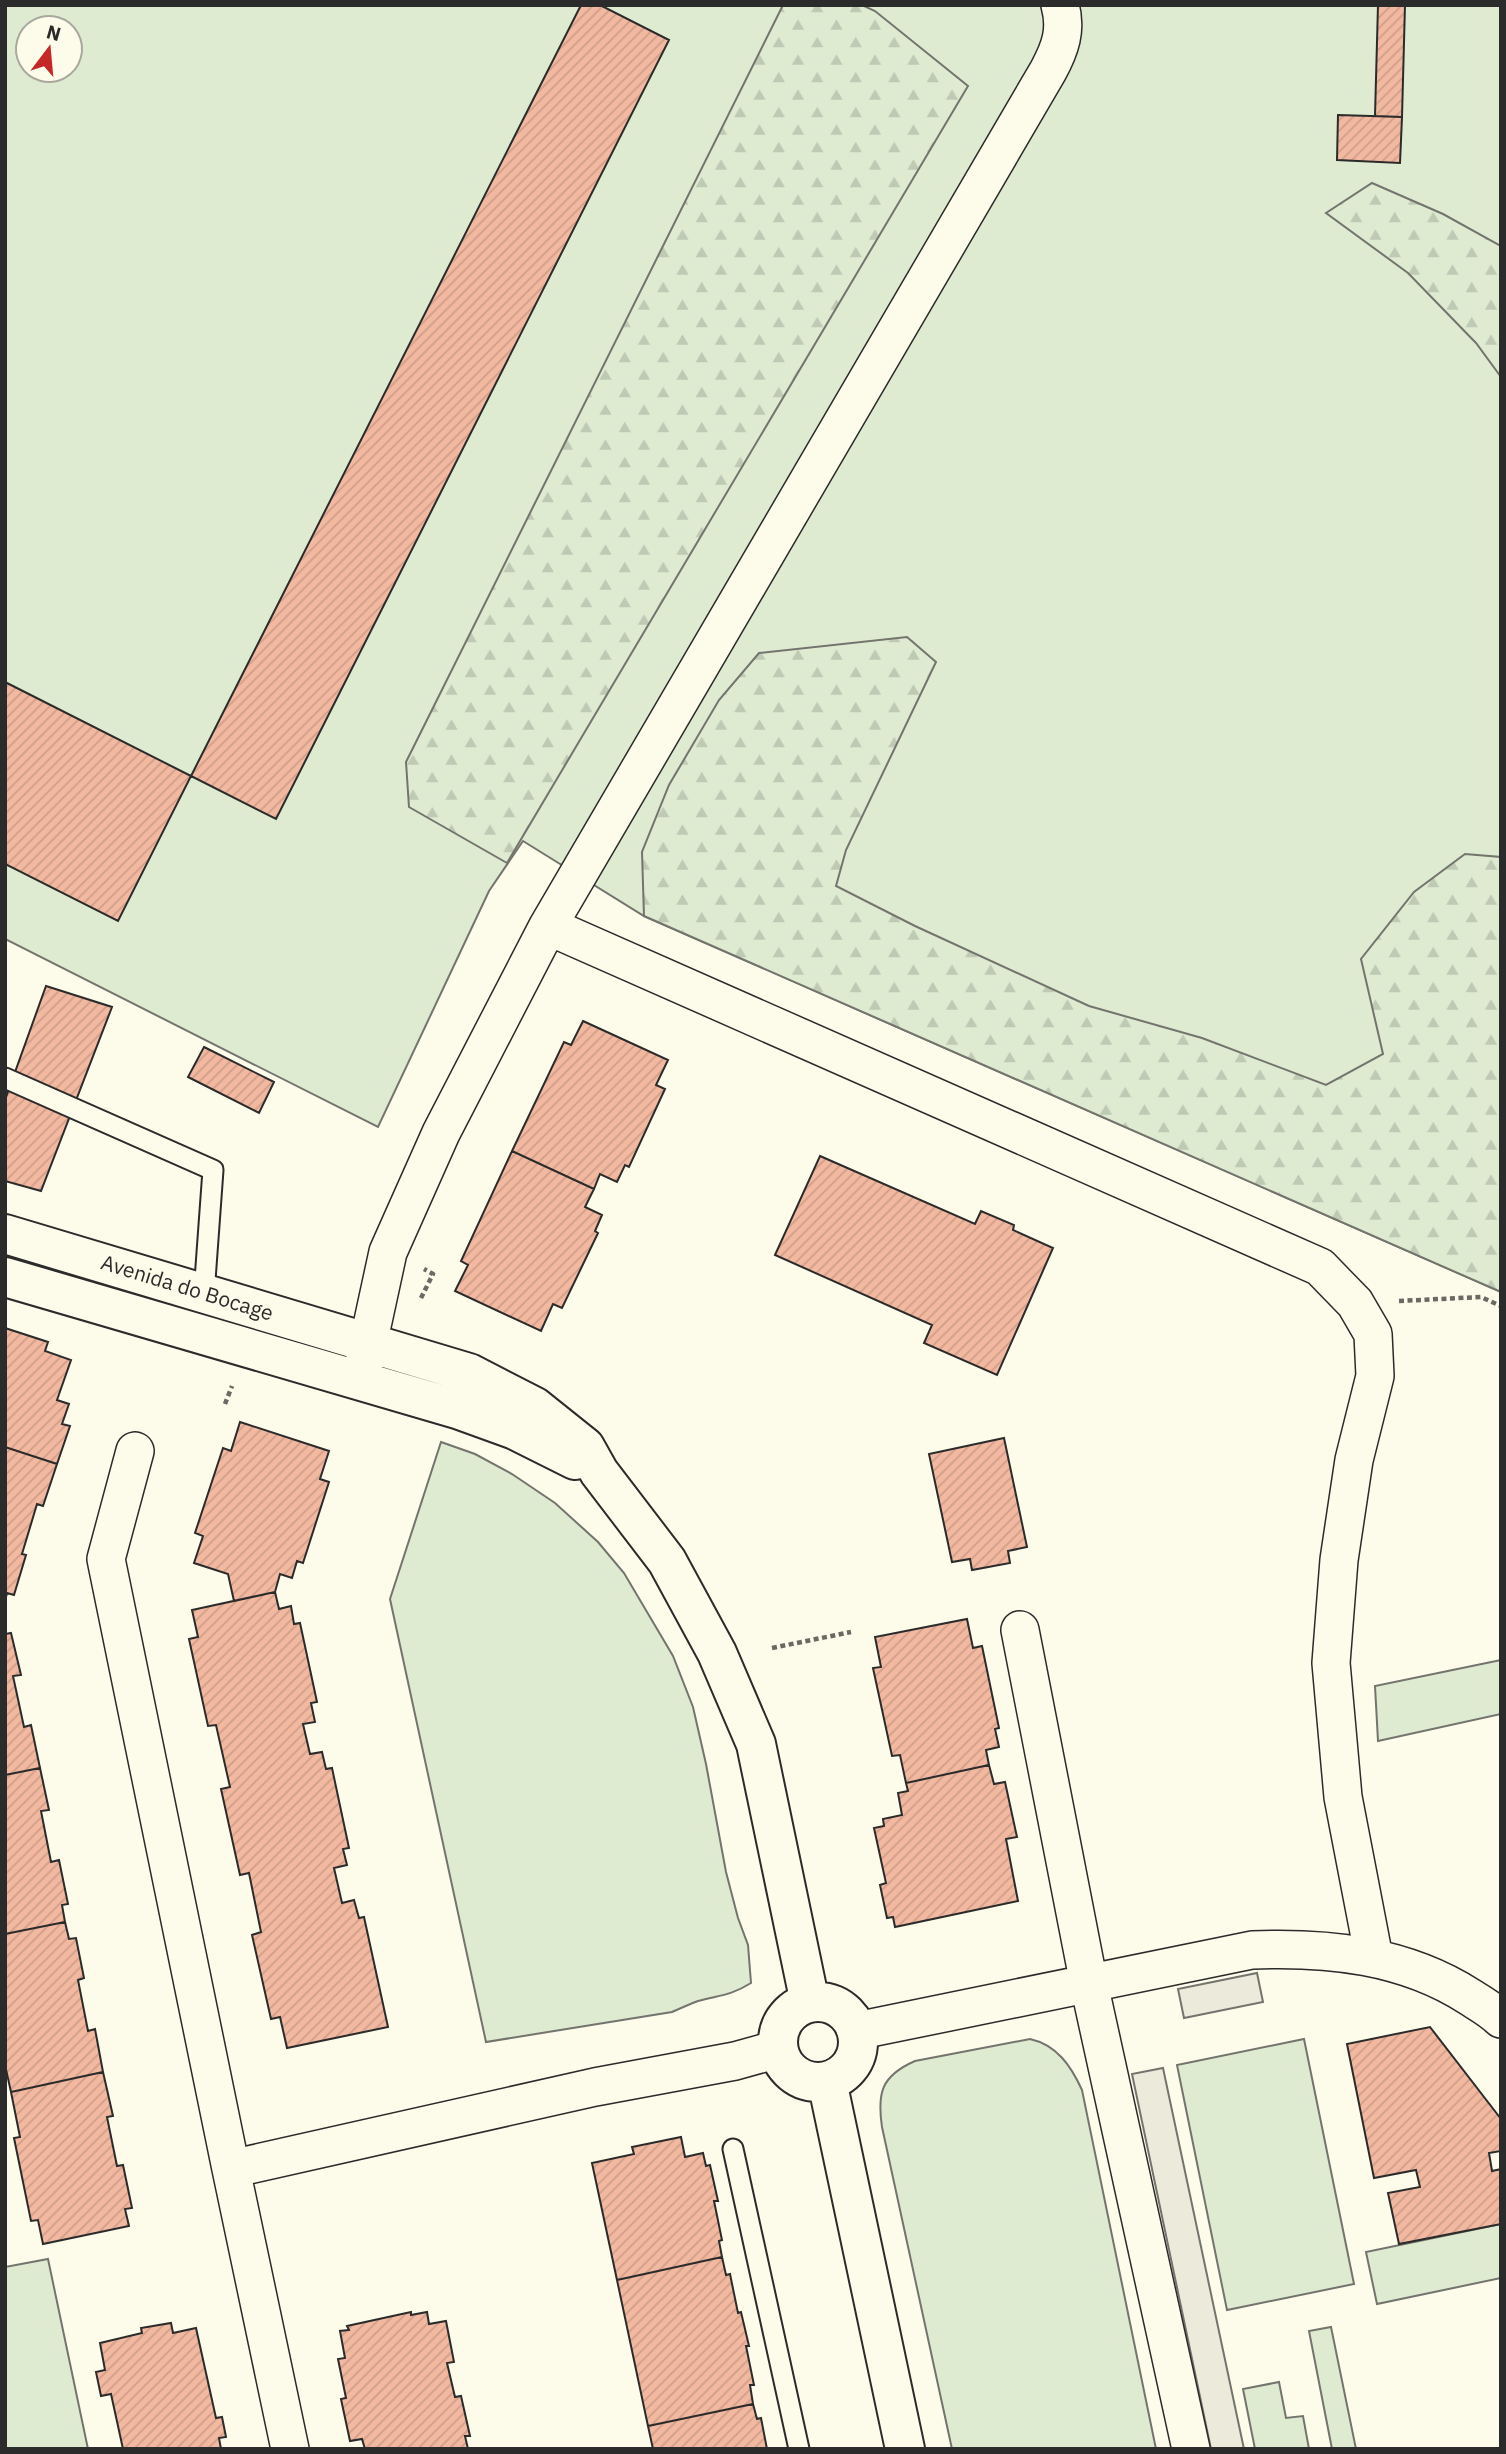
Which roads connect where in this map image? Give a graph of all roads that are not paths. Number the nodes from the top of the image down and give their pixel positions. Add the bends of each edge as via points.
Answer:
1 (1060, 5) edge
2 (548, 926) junction
3 (5, 1078) edge
4 (5, 1234) edge
5 (5, 1277) edge
6 (204, 1294) junction
7 (150, 1319) junction
8 (368, 1343) junction
9 (360, 1381) junction
10 (135, 1451) dead end
11 (598, 1472) junction
12 (1020, 1630) dead end
13 (1374, 1958) junction
14 (1089, 1984) junction
15 (810, 2003) junction
16 (1501, 2019) edge
17 (856, 2031) junction
18 (778, 2049) junction
19 (827, 2081) junction
20 (733, 2150) dead end
21 (231, 2169) junction
22 (290, 2449) edge
23 (799, 2449) edge
24 (905, 2449) edge
25 (1191, 2449) edge

1 - 2 street via 1063,36 1048,71
2 - 8 street via 387,1252
2 - 13 street via 1320,1267 1355,1303 1373,1334 1375,1376 1352,1473 1331,1663 1343,1797
3 - 6 lane via 213,1170
4 - 6 main road, Avenida do Bocage
5 - 7 main road, Avenida do Bocage
6 - 7 lane via 188,1314
6 - 8 main road, Avenida do Bocage
7 - 9 main road, Avenida do Bocage
8 - 9 street
8 - 11 main road, Avenida do Bocage via 469,1373 534,1407 585,1447
9 - 11 main road, Avenida do Bocage via 514,1430
10 - 21 street via 106,1559
11 - 15 main road, Avenida do Bocage via 667,1561 717,1654 756,1744
12 - 14 street
13 - 14 street via 1293,1948 1252,1950
13 - 16 street via 1417,1970 1458,1989
14 - 17 street
14 - 25 street
15 - 17 main road via 838,2008
15 - 18 main road via 784,2019
17 - 19 main road via 852,2063
18 - 19 main road via 790,2071 801,2079
18 - 21 street
19 - 24 main road
20 - 23 lane
21 - 22 street

